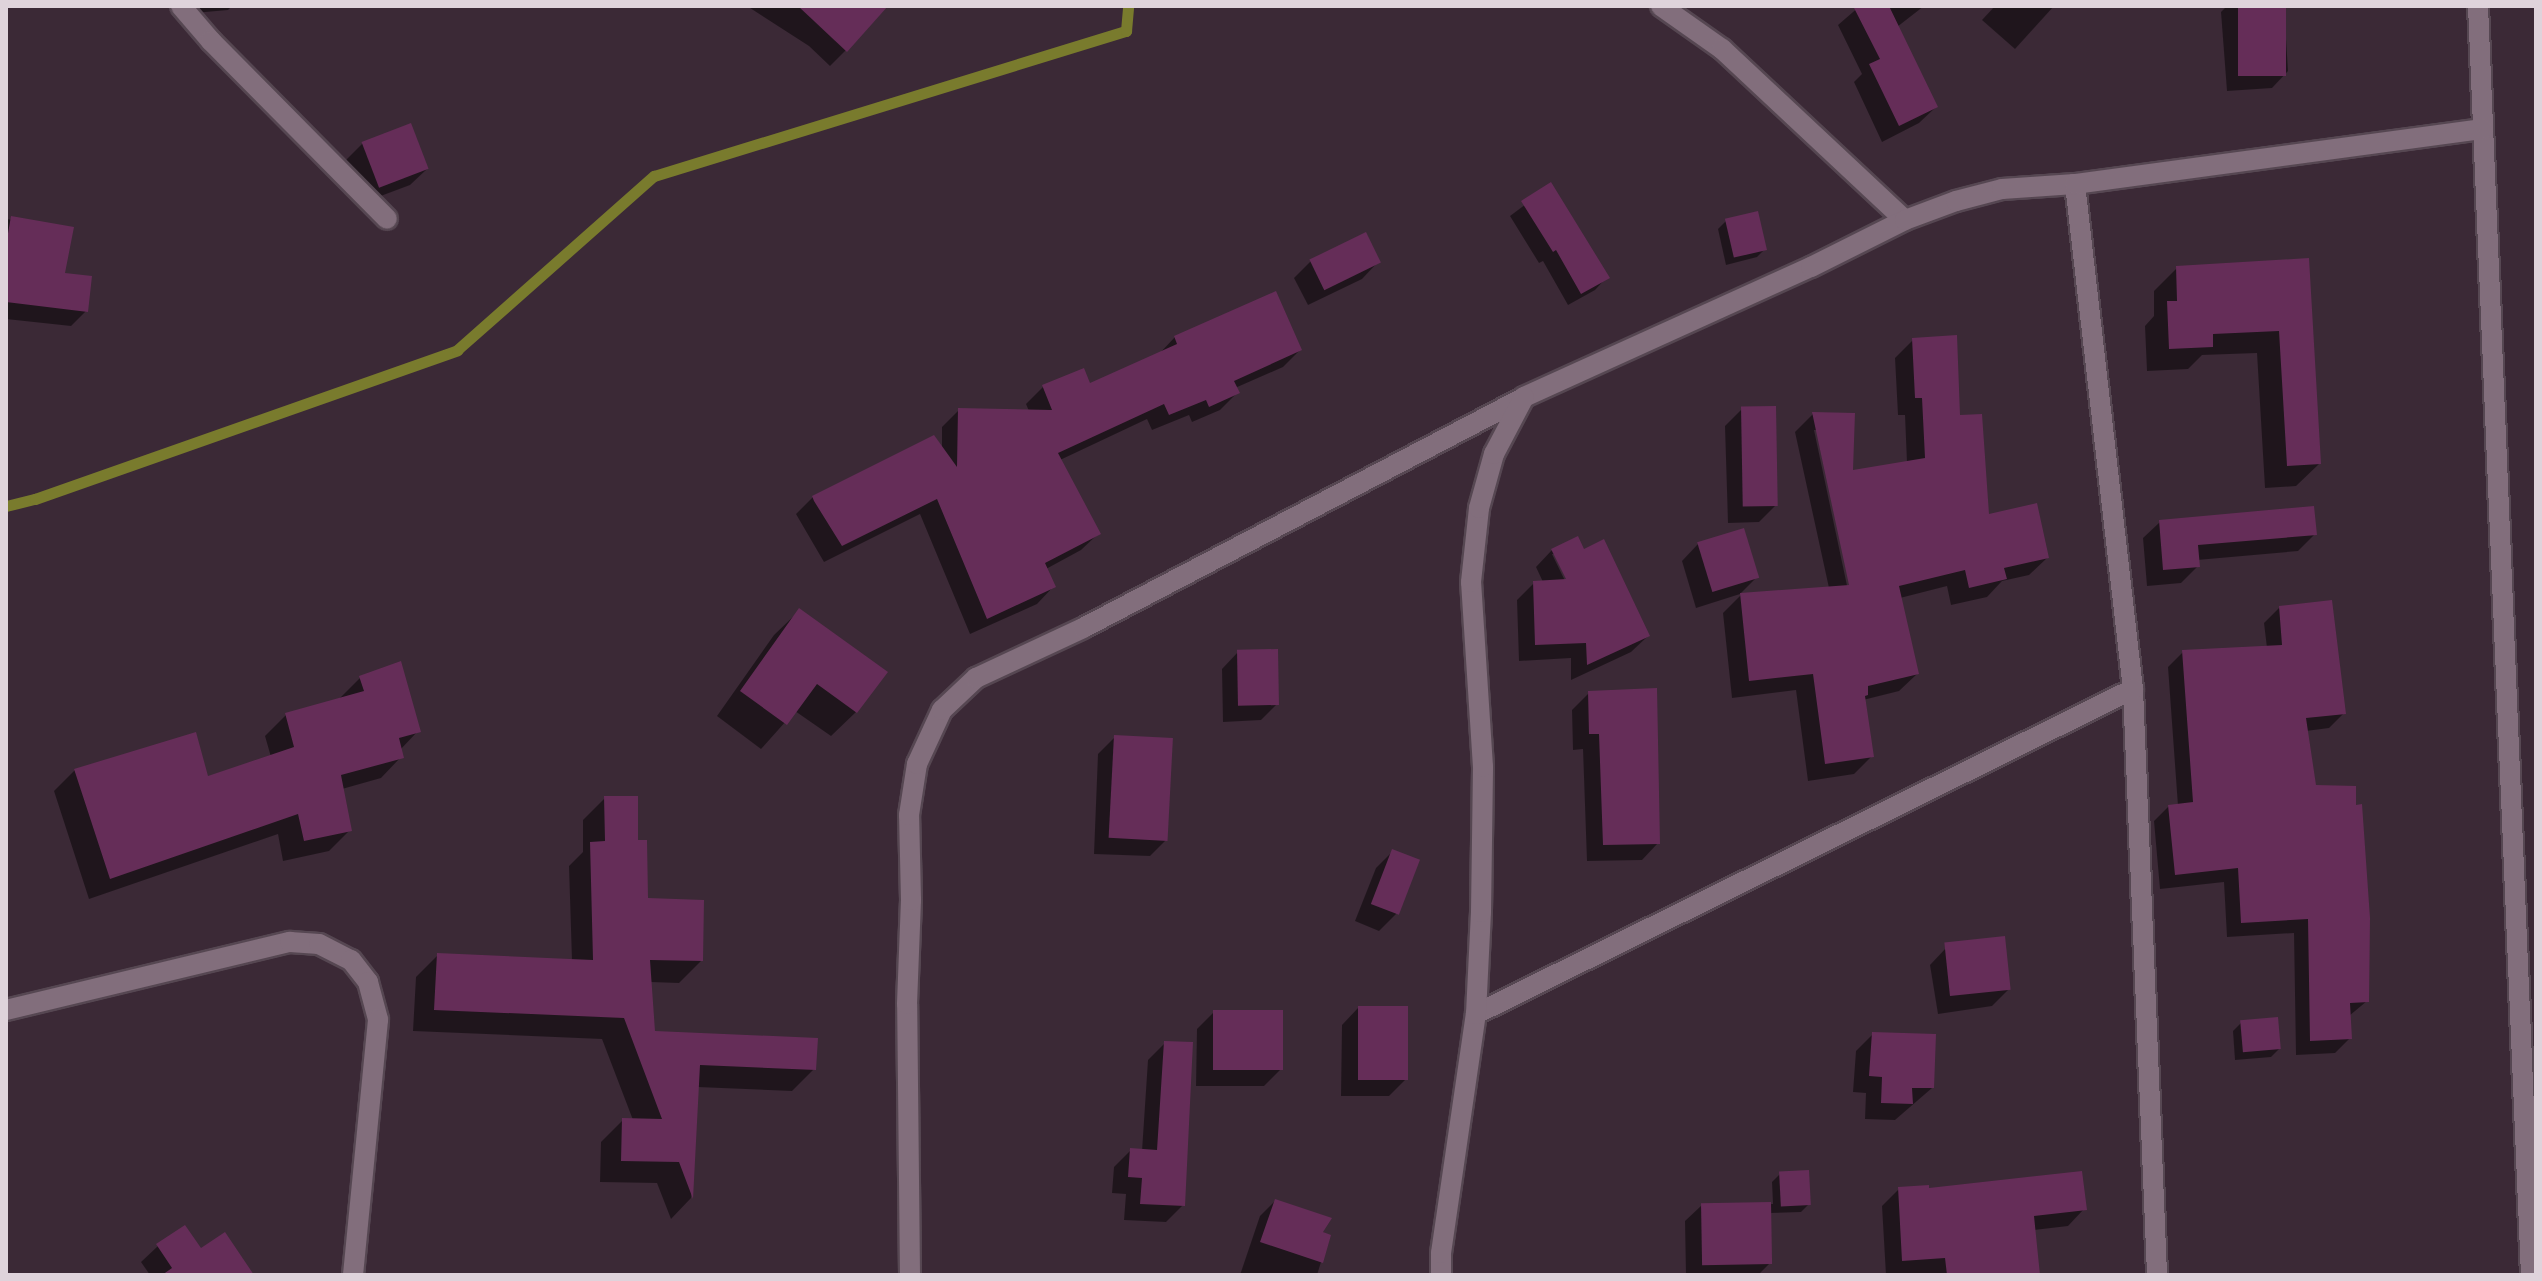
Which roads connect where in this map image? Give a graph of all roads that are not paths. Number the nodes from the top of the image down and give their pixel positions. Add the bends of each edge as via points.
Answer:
1 (181, 6) edge
2 (1661, 6) edge
3 (2478, 6) edge
4 (2482, 129) junction
5 (2075, 184) junction
6 (387, 219) dead end
7 (1905, 220) junction
8 (1524, 397) junction
9 (2133, 689) junction
10 (2526, 962) edge
11 (6, 1010) edge
12 (1476, 1014) junction
13 (353, 1275) edge
14 (910, 1275) edge
15 (1441, 1275) edge
16 (2157, 1275) edge
17 (2531, 1275) edge

1 - 6 street
2 - 7 street via 1722,49
3 - 4 street
4 - 5 street
4 - 10 street
5 - 7 street via 2002,189
5 - 9 street
7 - 8 street
8 - 12 street via 1490,468 1479,508 1471,582 1483,767
8 - 14 street via 1083,628 976,678 942,710 917,764 909,815
9 - 12 street
9 - 16 street
10 - 17 street
11 - 13 street via 290,942 319,944 351,960 368,982 378,1020
12 - 15 street

